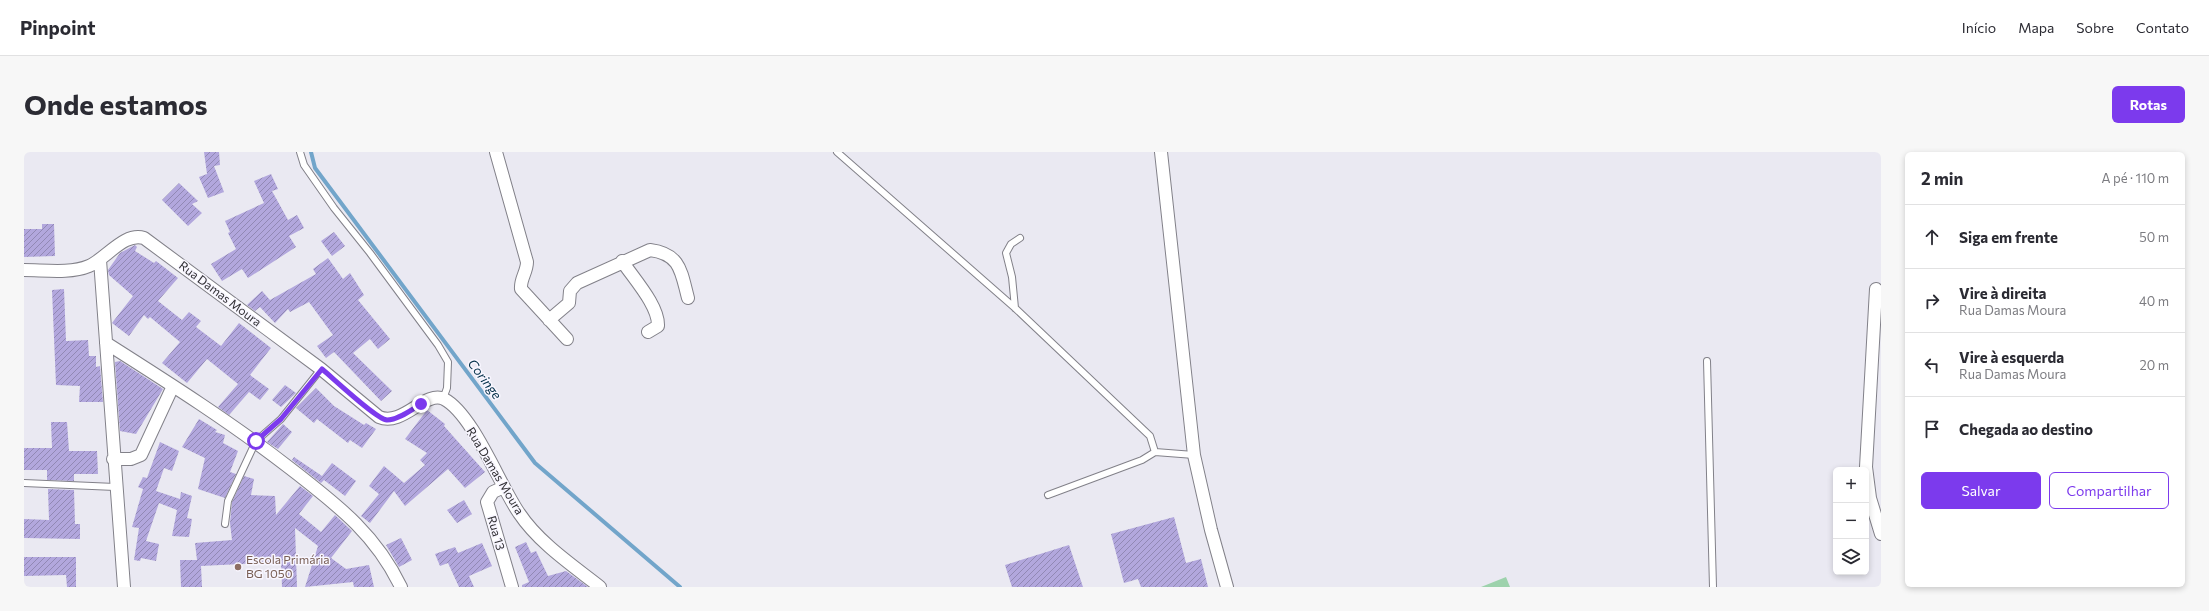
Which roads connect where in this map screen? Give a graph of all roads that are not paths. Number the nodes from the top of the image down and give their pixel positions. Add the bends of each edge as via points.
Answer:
1 (300, 152) edge
2 (496, 152) edge
3 (837, 152) edge
4 (1160, 152) edge
5 (1020, 238) dead end
6 (100, 260) junction
7 (622, 261) junction
8 (24, 270) edge
9 (1876, 289) dead end
10 (688, 298) dead end
11 (1015, 308) junction
12 (549, 320) junction
13 (648, 332) dead end
14 (567, 339) dead end
15 (106, 343) junction
16 (1706, 361) dead end
17 (322, 369) junction
18 (1876, 384) edge
19 (173, 386) junction
20 (443, 399) junction
21 (256, 441) junction
22 (1156, 452) junction
23 (1194, 455) junction
24 (114, 459) junction
25 (24, 483) edge
26 (504, 486) junction
27 (115, 488) junction
28 (1048, 495) dead end
29 (1876, 495) edge
30 (225, 524) dead end
31 (1881, 534) edge
32 (124, 587) edge
33 (401, 587) edge
34 (512, 587) edge
35 (600, 587) edge
36 (1227, 587) edge
37 (1713, 587) edge

1 - 20 lane via 304,165 334,208 370,253 448,362
2 - 12 street via 527,262 527,271 520,284 521,289
3 - 11 lane
4 - 23 street
5 - 11 lane via 1011,244 1006,253
6 - 8 street via 87,267 73,269
6 - 15 street
6 - 17 street, Rua Damas Moura via 134,236 144,238
7 - 10 street via 650,250 663,251 680,267
7 - 12 street via 577,283 570,291 569,303
7 - 13 street via 651,301 659,319 658,326
9 - 18 street
11 - 22 lane via 1150,436
12 - 14 street
15 - 19 street
15 - 24 street
16 - 37 lane
17 - 20 street, Rua Damas Moura via 386,420 394,419 432,399
17 - 21 lane via 281,419
18 - 29 street via 1866,467
19 - 21 street
19 - 24 street via 141,455 132,459
20 - 26 street, Rua Damas Moura via 453,406 480,442
21 - 30 lane via 228,501
21 - 33 street via 340,507 362,528 382,553
22 - 23 lane
22 - 28 lane via 1142,460
23 - 36 street
24 - 27 street
25 - 27 lane
26 - 34 street, Rua 13 via 494,492 487,502
26 - 35 street, Rua Damas Moura via 519,514 542,540
27 - 32 street
29 - 31 street

